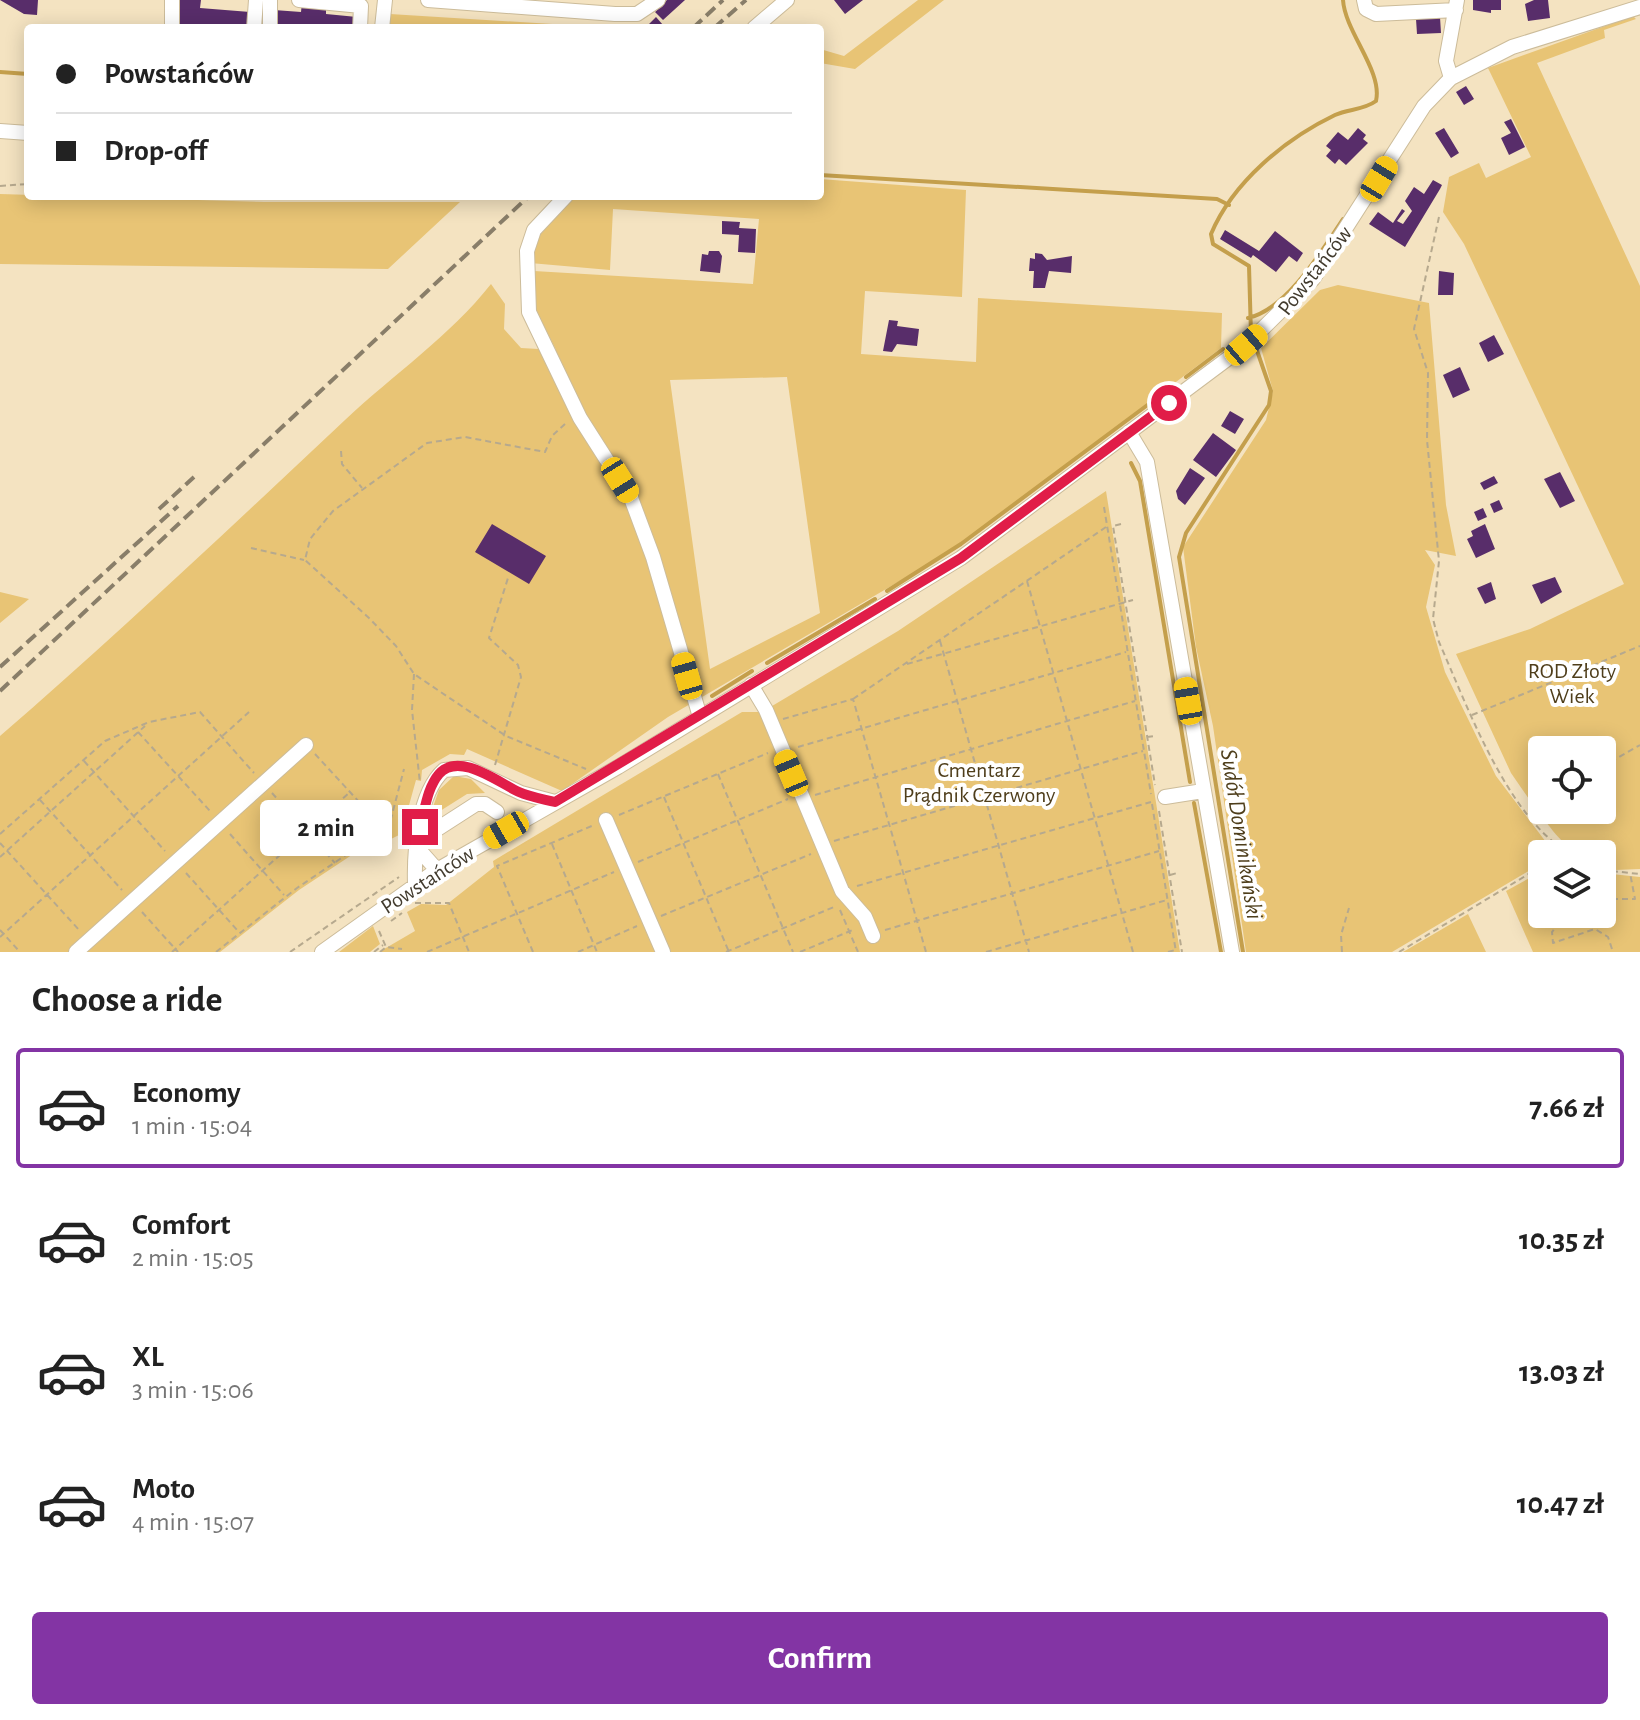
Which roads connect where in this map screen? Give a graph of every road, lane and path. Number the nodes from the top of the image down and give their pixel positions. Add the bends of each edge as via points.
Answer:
1 (172, 0) edge
2 (256, 0) edge
3 (270, 0) edge
4 (299, 0) edge
5 (385, 0) edge
6 (428, 0) edge
7 (658, 0) edge
8 (787, 0) edge
9 (1364, 0) edge
10 (480, 2) edge
11 (1457, 5) edge
12 (604, 6) edge
13 (1640, 7) edge
14 (172, 24) edge
15 (254, 24) edge
16 (270, 24) edge
17 (360, 24) edge
18 (382, 24) edge
19 (759, 24) edge
20 (1451, 78) junction
21 (0, 131) edge
22 (24, 133) edge
23 (24, 184) edge
24 (0, 186) edge
25 (562, 200) edge
26 (1439, 217) dead end
27 (580, 418) junction
28 (1129, 432) junction
29 (341, 451) dead end
30 (363, 489) junction
31 (1104, 507) dead end
32 (1121, 524) dead end
33 (1107, 527) junction
34 (251, 548) dead end
35 (305, 560) junction
36 (508, 578) dead end
37 (1027, 581) junction
38 (1133, 600) dead end
39 (1125, 602) junction
40 (1119, 603) junction
41 (1039, 625) junction
42 (940, 641) junction
43 (1640, 646) edge
44 (1128, 651) junction
45 (944, 654) junction
46 (904, 665) junction
47 (1053, 673) junction
48 (414, 674) junction
49 (751, 685) junction
50 (853, 699) junction
51 (957, 701) junction
52 (1136, 701) junction
53 (200, 712) dead end
54 (249, 712) dead end
55 (1471, 715) junction
56 (700, 717) junction
57 (149, 722) junction
58 (770, 722) junction
59 (1067, 722) junction
60 (861, 729) junction
61 (506, 736) junction
62 (1155, 736) dead end
63 (1147, 737) junction
64 (1142, 738) junction
65 (306, 745) joint
66 (1144, 745) dead end
67 (1640, 745) edge
68 (781, 750) junction
69 (972, 750) junction
70 (1144, 751) dead end
71 (1616, 759) edge
72 (83, 760) junction
73 (404, 769) dead end
74 (1080, 769) junction
75 (94, 772) junction
76 (718, 773) junction
77 (602, 776) junction
78 (491, 777) junction
79 (875, 777) junction
80 (431, 787) junction
81 (1203, 791) junction
82 (350, 792) junction
83 (664, 796) junction
84 (985, 797) junction
85 (39, 799) junction
86 (802, 799) junction
87 (1158, 799) joint
88 (555, 802) junction
89 (51, 811) junction
90 (497, 812) junction
91 (1528, 813) edge
92 (134, 816) junction
93 (1094, 817) junction
94 (606, 820) junction
95 (1537, 824) edge
96 (889, 825) junction
97 (384, 830) junction
98 (506, 830) junction
99 (0, 834) edge
100 (1550, 840) edge
101 (552, 843) junction
102 (0, 844) edge
103 (414, 844) junction
104 (999, 845) junction
105 (822, 847) junction
106 (1160, 850) dead end
107 (7, 851) junction
108 (90, 855) junction
109 (0, 857) edge
110 (176, 862) junction
111 (1108, 865) junction
112 (1163, 865) dead end
113 (437, 870) junction
114 (903, 872) junction
115 (1616, 872) edge
116 (1177, 873) dead end
117 (1630, 873) junction
118 (760, 874) junction
119 (1528, 874) edge
120 (1640, 874) edge
121 (1169, 875) junction
122 (1164, 876) junction
123 (415, 884) junction
124 (1012, 893) junction
125 (47, 895) junction
126 (846, 896) junction
127 (706, 897) junction
128 (1616, 899) edge
129 (1635, 899) junction
130 (1168, 900) junction
131 (132, 901) junction
132 (411, 903) dead end
133 (1640, 903) edge
134 (1349, 908) dead end
135 (219, 910) junction
136 (1122, 913) junction
137 (401, 915) dead end
138 (649, 921) junction
139 (917, 921) junction
140 (783, 928) junction
141 (1555, 928) edge
142 (1588, 929) joint
143 (0, 930) edge
144 (849, 931) dead end
145 (239, 932) junction
146 (2, 935) edge
147 (872, 935) joint
148 (89, 940) junction
149 (1026, 940) junction
150 (385, 945) junction
151 (594, 945) junction
152 (402, 949) dead end
153 (175, 951) edge
154 (1176, 951) edge
155 (20, 952) edge
156 (76, 952) edge
157 (216, 952) edge
158 (322, 952) edge
159 (374, 952) edge
160 (380, 952) edge
161 (469, 952) edge
162 (533, 952) edge
163 (578, 952) edge
164 (597, 952) edge
165 (663, 952) edge
166 (728, 952) edge
167 (793, 952) edge
168 (800, 952) edge
169 (926, 952) edge
170 (986, 952) edge
171 (1029, 952) edge
172 (1133, 952) edge
173 (1168, 952) edge
174 (1182, 952) edge
175 (1232, 952) edge
176 (1342, 952) edge
177 (1399, 952) edge
178 (1613, 952) edge

1 - 14 street
2 - 15 street
3 - 16 street
4 - 17 street via 361,6
5 - 18 street
6 - 10 street
7 - 12 street via 637,14
8 - 19 street
9 - 11 street via 1366,9 1376,14
10 - 12 street
11 - 20 street via 1446,61
13 - 20 street, Powstańców via 1512,47
20 - 28 street, Powstańców via 1424,106 1296,299 1246,345
21 - 22 street
23 - 24 path
25 - 27 street via 534,230 526,279 529,312
26 - 55 path via 1414,329 1428,373 1427,440 1439,561 1433,619
27 - 30 path via 552,436 545,452 465,437 427,443
27 - 56 street via 631,498
28 - 49 street, Powstańców via 961,558
28 - 81 street via 1147,462
29 - 30 path via 342,464
30 - 35 path via 320,524
31 - 33 path
32 - 39 path via 1113,526
33 - 37 path
33 - 40 path
34 - 35 path
35 - 48 path via 387,636
36 - 61 path via 489,638 518,665 521,677
37 - 41 path
37 - 42 path
38 - 39 path
39 - 40 path
39 - 63 path
40 - 41 path
40 - 44 path
41 - 45 path
41 - 47 path
42 - 45 path
42 - 46 path
43 - 55 path
44 - 47 path
44 - 52 path
45 - 46 path
45 - 51 path
46 - 50 path
47 - 51 path
47 - 59 path
48 - 61 path
48 - 80 path via 417,780
49 - 56 street, Powstańców
49 - 58 street
50 - 58 path
50 - 60 path
51 - 60 path
51 - 69 path
52 - 59 path
52 - 64 path
53 - 57 path
54 - 92 path
55 - 91 path via 1498,770
56 - 77 street, Powstańców
57 - 72 path via 105,741
57 - 75 path
58 - 68 street
59 - 69 path
59 - 74 path
60 - 68 path
60 - 79 path
61 - 77 path
61 - 78 path
62 - 63 path
63 - 64 path
63 - 121 path
64 - 66 path
65 - 82 path
65 - 110 street
67 - 71 path
68 - 76 path
68 - 86 street
69 - 79 path
69 - 84 path
70 - 74 path
72 - 75 path
72 - 85 path
73 - 97 path
74 - 84 path
74 - 93 path
75 - 89 path
75 - 92 path
76 - 83 path
76 - 118 path
77 - 88 street, Powstańców
78 - 80 street via 450,768
78 - 88 street
78 - 90 street
79 - 86 path
79 - 96 path
80 - 103 street
81 - 87 street
81 - 175 street
82 - 97 path
82 - 135 path
83 - 94 path
83 - 127 path
84 - 96 path
84 - 104 path
85 - 89 path
85 - 99 path
86 - 105 street
87 - 93 path
88 - 98 street, Powstańców
89 - 107 path
89 - 108 path
90 - 98 street
90 - 103 street via 476,804
92 - 108 path
92 - 110 path
93 - 104 path
93 - 111 path
94 - 101 path
94 - 138 street
95 - 100 path
96 - 105 path
96 - 114 path
97 - 145 path
98 - 113 street, Powstańców
101 - 151 path
101 - 162 path via 497,866
102 - 107 path
103 - 113 street
103 - 123 street
104 - 114 path
104 - 124 path
105 - 118 path
105 - 126 street
106 - 111 path
107 - 109 path
107 - 125 path
108 - 125 path
108 - 131 path
110 - 131 street
110 - 135 path
111 - 124 path
111 - 136 path
112 - 122 path
113 - 123 street, Powstańców
114 - 126 path
114 - 139 path
115 - 117 path
116 - 121 path
117 - 120 path
117 - 129 path
118 - 127 path
118 - 140 path
119 - 177 path
121 - 122 path
121 - 174 path
122 - 130 path
123 - 158 street, Powstańców
124 - 139 path
124 - 149 path
125 - 146 path
125 - 148 path
126 - 140 path
126 - 147 street via 865,917
127 - 138 path
127 - 166 path
128 - 129 path
129 - 133 path
130 - 136 path
130 - 154 path
131 - 148 street
131 - 153 path
132 - 161 path via 449,903
134 - 176 path
135 - 145 path
135 - 153 path
136 - 149 path
136 - 172 path
137 - 150 path via 378,928
138 - 151 path
138 - 165 street
139 - 147 path
139 - 169 path
140 - 166 path
140 - 167 path
141 - 142 path via 1553,943
142 - 178 path via 1608,937
143 - 146 path
144 - 168 path
145 - 157 path
146 - 155 path
148 - 156 street
149 - 170 path
149 - 171 path
150 - 152 path
150 - 159 path
150 - 160 path
151 - 163 path
151 - 164 path
154 - 173 path

